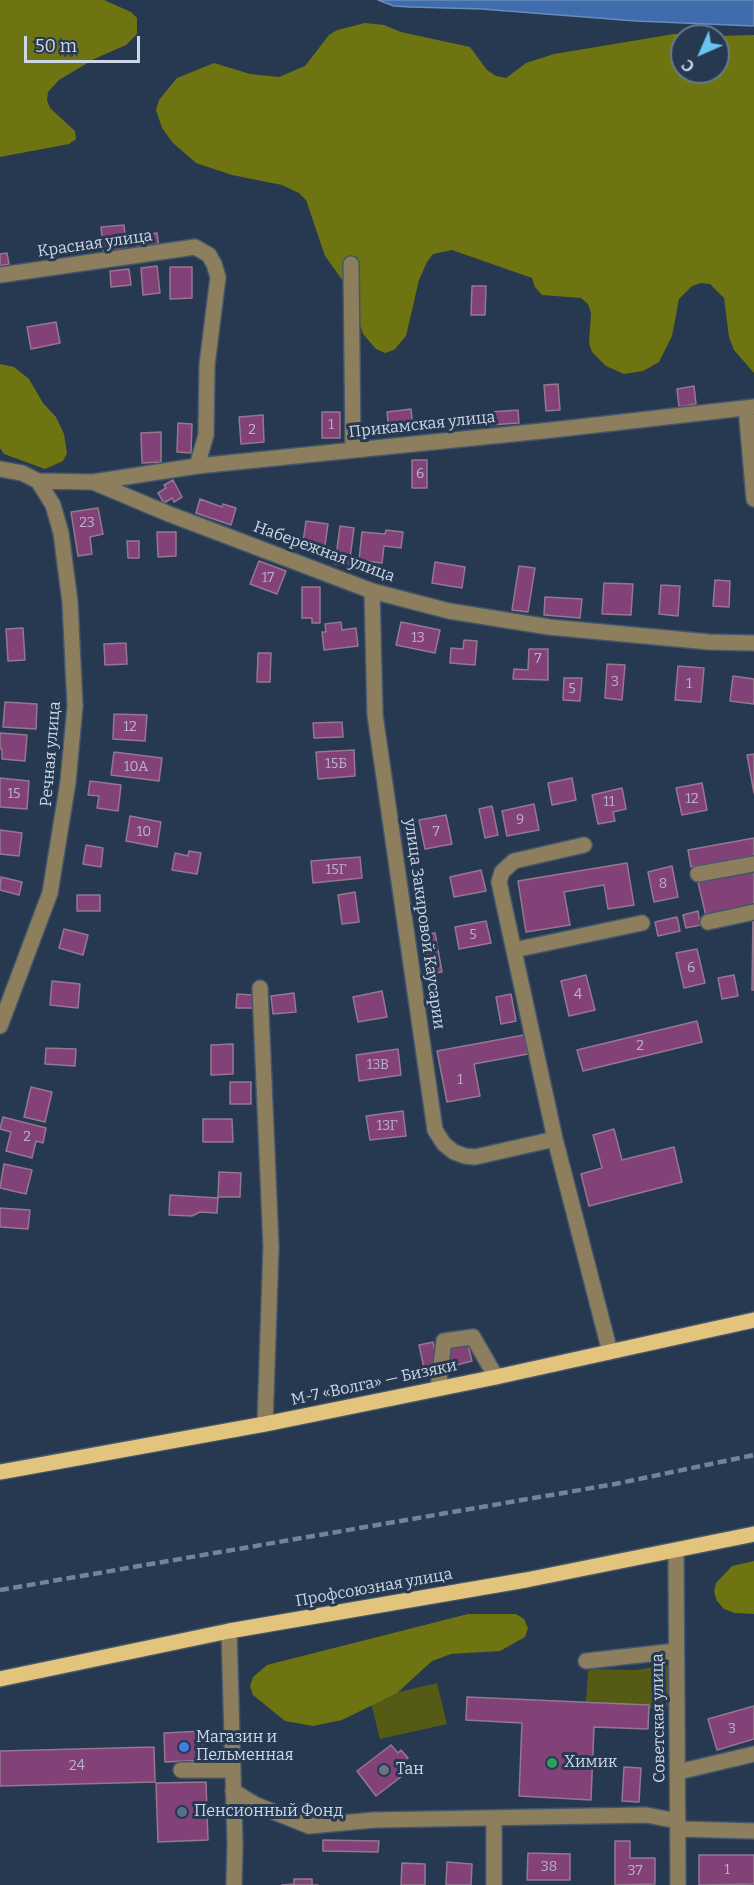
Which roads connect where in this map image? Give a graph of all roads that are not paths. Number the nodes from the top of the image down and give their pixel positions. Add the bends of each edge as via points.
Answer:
1 (351, 264) dead end
2 (0, 276) edge
3 (750, 408) edge
4 (353, 449) junction
5 (197, 466) junction
6 (0, 469) edge
7 (38, 481) junction
8 (93, 482) junction
9 (754, 499) edge
10 (372, 591) junction
11 (754, 643) edge
12 (584, 845) dead end
13 (754, 864) edge
14 (698, 874) dead end
15 (754, 912) edge
16 (708, 922) dead end
17 (642, 923) dead end
18 (514, 950) junction
19 (260, 988) dead end
20 (0, 1026) edge
21 (555, 1139) junction
22 (754, 1320) edge
23 (610, 1352) junction
24 (496, 1377) junction
25 (438, 1388) junction
26 (265, 1424) junction
27 (0, 1472) edge
28 (754, 1534) edge
29 (676, 1551) junction
30 (229, 1631) junction
31 (676, 1651) junction
32 (586, 1661) dead end
33 (0, 1679) edge
34 (754, 1754) edge
35 (181, 1770) dead end
36 (233, 1770) junction
37 (678, 1773) junction
38 (233, 1791) junction
39 (494, 1818) junction
40 (678, 1825) junction
41 (754, 1831) edge
42 (234, 1885) edge
43 (494, 1885) edge
44 (678, 1885) edge

1 - 4 street
2 - 5 street, Красная улица via 195,248 209,255 218,277 207,365 206,435
3 - 4 street, Прикамская улица
3 - 9 street
4 - 5 street, Прикамская улица
5 - 8 street, Прикамская улица
6 - 7 street, Набережная улица
7 - 8 street, Набережная улица
7 - 20 street, Речная улица via 53,505 61,533 70,602 75,706 68,782 50,893
8 - 10 street, Набережная улица
10 - 11 street, Набережная улица via 449,610 549,627
10 - 21 street, улица Закировой Каусарии via 375,716 435,1130 454,1152 475,1157
12 - 18 street via 514,861 502,872 499,882
13 - 14 street
15 - 16 street
17 - 18 street
18 - 21 street
19 - 26 street via 271,1247
21 - 23 street
22 - 23 main road, М-7 «Волга» — Бизяки
23 - 24 main road, М-7 «Волга» — Бизяки
24 - 25 main road, М-7 «Волга» — Бизяки
24 - 25 street via 473,1337 444,1341
25 - 26 main road, М-7 «Волга» — Бизяки
26 - 27 main road, М-7 «Волга» — Бизяки
28 - 29 main road, Профсоюзная улица
29 - 30 main road, Профсоюзная улица
29 - 31 street, Советская улица
30 - 33 main road, Профсоюзная улица
30 - 36 street
31 - 32 street
31 - 37 street, Советская улица
34 - 37 street
35 - 36 street
36 - 38 street
37 - 40 street, Советская улица
38 - 39 street via 254,1804 309,1826 374,1820
38 - 42 street
39 - 40 street via 646,1815
39 - 43 street
40 - 41 street
40 - 44 street, Советская улица

